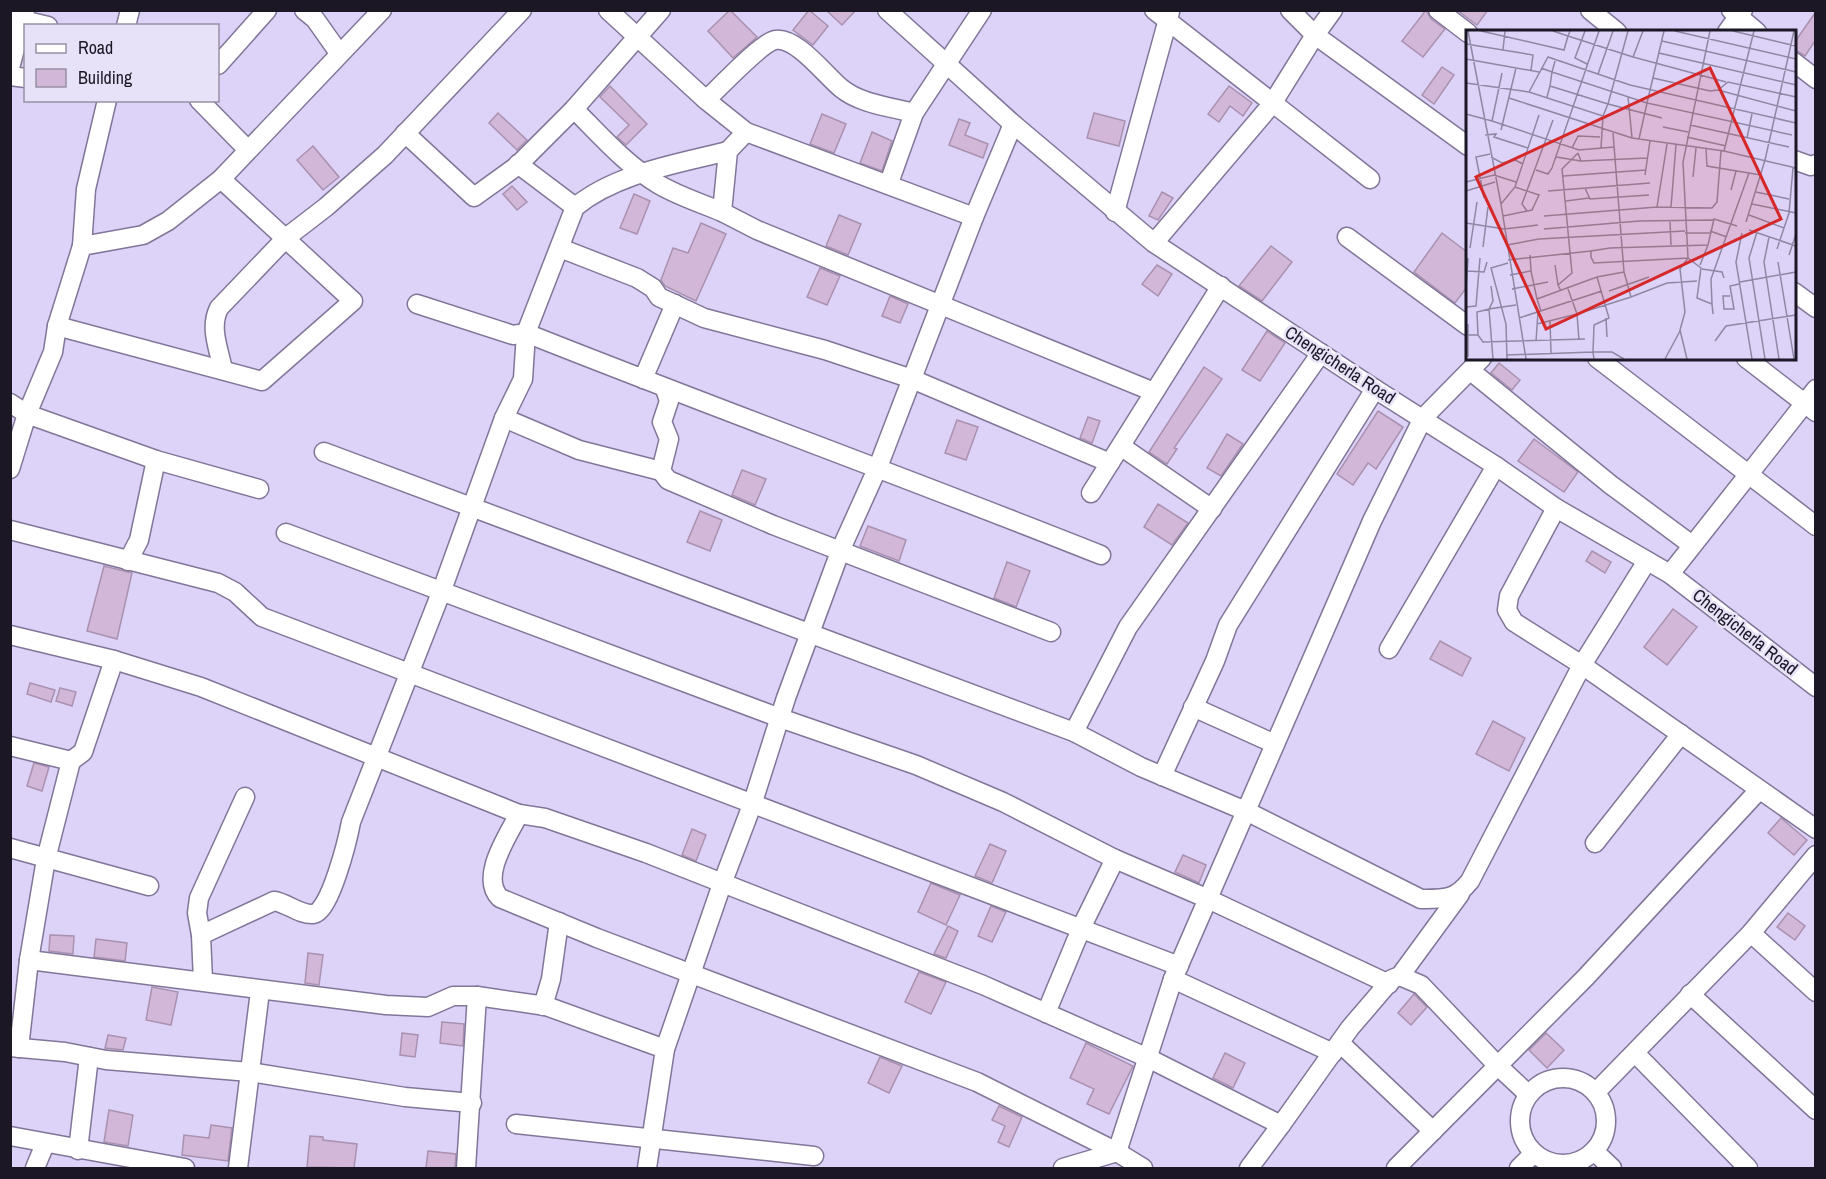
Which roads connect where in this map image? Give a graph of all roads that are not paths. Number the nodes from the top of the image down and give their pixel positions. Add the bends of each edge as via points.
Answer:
1 (267, 10) edge
2 (304, 10) edge
3 (381, 10) edge
4 (522, 10) edge
5 (608, 10) edge
6 (661, 10) edge
7 (887, 10) edge
8 (982, 10) edge
9 (1154, 10) edge
10 (1290, 10) edge
11 (1333, 10) edge
12 (1438, 10) edge
13 (1590, 10) edge
14 (1738, 12) edge
15 (20, 16) edge
16 (1169, 17) edge
17 (42, 24) edge
18 (1615, 30) edge
19 (1728, 30) edge
20 (1755, 30) edge
21 (1466, 32) edge
22 (1315, 34) junction
23 (637, 36) junction
24 (339, 53) junction
25 (219, 64) edge
26 (1796, 64) edge
27 (945, 65) junction
28 (10, 68) edge
29 (1815, 79) edge
30 (706, 100) junction
31 (107, 102) edge
32 (201, 102) edge
33 (1272, 104) junction
34 (574, 109) junction
35 (914, 113) junction
36 (1013, 124) junction
37 (746, 132) junction
38 (405, 134) junction
39 (1466, 145) edge
40 (247, 149) junction
41 (728, 151) junction
42 (518, 164) junction
43 (643, 173) junction
44 (1370, 178) dead end
45 (221, 179) junction
46 (889, 183) junction
47 (575, 207) junction
48 (722, 212) junction
49 (1115, 212) junction
50 (974, 217) junction
51 (286, 237) junction
52 (1347, 237) dead end
53 (1154, 243) junction
54 (82, 246) junction
55 (560, 248) junction
56 (1221, 285) junction
57 (1796, 294) edge
58 (940, 303) junction
59 (417, 304) dead end
60 (675, 304) junction
61 (1815, 308) edge
62 (1466, 325) edge
63 (57, 326) junction
64 (526, 333) junction
65 (1321, 353) junction
66 (1600, 360) edge
67 (1749, 360) edge
68 (1477, 365) edge
69 (223, 370) junction
70 (912, 379) junction
71 (643, 380) junction
72 (665, 389) junction
73 (1375, 389) junction
74 (1154, 392) junction
75 (1812, 401) edge
76 (10, 403) edge
77 (27, 414) junction
78 (504, 418) junction
79 (1423, 418) junction
80 (1122, 447) junction
81 (324, 452) dead end
82 (156, 460) junction
83 (1110, 463) junction
84 (1496, 466) junction
85 (878, 467) junction
86 (10, 469) edge
87 (661, 471) junction
88 (1749, 475) junction
89 (259, 489) dead end
90 (1091, 493) dead end
91 (473, 506) junction
92 (1556, 508) junction
93 (1212, 509) junction
94 (1815, 526) edge
95 (10, 530) edge
96 (286, 533) dead end
97 (1692, 545) junction
98 (841, 549) junction
99 (1101, 555) dead end
100 (128, 561) junction
101 (1647, 561) junction
102 (1670, 574) junction
103 (442, 590) junction
104 (1052, 632) dead end
105 (810, 633) junction
106 (10, 635) edge
107 (1389, 648) dead end
108 (114, 660) junction
109 (1582, 665) junction
110 (410, 672) junction
111 (1815, 687) edge
112 (1193, 707) junction
113 (780, 718) junction
114 (1074, 732) junction
115 (1681, 735) junction
116 (1275, 744) junction
117 (10, 746) edge
118 (377, 757) junction
119 (71, 761) junction
120 (1162, 776) junction
121 (1760, 790) junction
122 (244, 797) dead end
123 (752, 806) junction
124 (1248, 812) junction
125 (519, 814) junction
126 (1815, 829) edge
127 (1595, 843) dead end
128 (10, 848) edge
129 (1815, 855) edge
130 (46, 859) junction
131 (1114, 859) junction
132 (722, 884) junction
133 (149, 886) dead end
134 (1460, 894) junction
135 (1206, 898) junction
136 (559, 922) junction
137 (1081, 930) junction
138 (1750, 933) junction
139 (201, 936) junction
140 (29, 960) junction
141 (692, 972) junction
142 (1176, 972) junction
143 (1394, 980) junction
144 (203, 981) junction
145 (260, 991) junction
146 (1815, 992) edge
147 (1690, 994) junction
148 (477, 996) junction
149 (543, 1006) junction
150 (1046, 1012) junction
151 (15, 1047) edge
152 (1336, 1048) junction
153 (665, 1049) junction
154 (1635, 1053) junction
155 (89, 1057) junction
156 (1148, 1058) junction
157 (1498, 1066) junction
158 (250, 1072) junction
159 (1596, 1092) junction
160 (1528, 1094) junction
161 (472, 1103) junction
162 (1815, 1110) edge
163 (516, 1124) dead end
164 (1281, 1125) junction
165 (1433, 1131) junction
166 (10, 1136) edge
167 (651, 1138) junction
168 (45, 1144) junction
169 (78, 1150) junction
170 (1594, 1151) junction
171 (1117, 1152) junction
172 (1534, 1153) junction
173 (814, 1156) dead end
174 (35, 1168) edge
175 (185, 1168) edge
176 (238, 1168) edge
177 (466, 1168) edge
178 (647, 1168) edge
179 (1063, 1168) edge
180 (1143, 1168) edge
181 (1249, 1168) edge
182 (1396, 1168) edge
183 (1519, 1168) edge
184 (1612, 1168) edge
185 (1748, 1168) edge

1 - 25 street
2 - 24 street
3 - 24 street
4 - 38 street
5 - 23 street
6 - 23 street
7 - 27 street, Chengicherla Road
8 - 27 street
9 - 16 street
10 - 22 street
11 - 22 street
12 - 21 street
13 - 18 street
14 - 19 street
14 - 20 street
15 - 17 street
15 - 28 street
16 - 33 street
16 - 49 street
22 - 33 street
22 - 39 street
23 - 30 street
23 - 34 street
24 - 40 street
26 - 29 street
27 - 35 street
27 - 36 street, Chengicherla Road
30 - 35 street via 763,45 776,40 788,42 803,52 854,97
30 - 37 street
31 - 54 street via 86,189
32 - 40 street
33 - 44 street
33 - 53 street
34 - 42 street
34 - 43 street via 620,156
35 - 46 street
36 - 49 street, Chengicherla Road
36 - 50 street
37 - 41 street
37 - 46 street
38 - 42 street via 474,197
38 - 51 street via 327,207
40 - 45 street
41 - 43 street
41 - 48 street
42 - 47 street
43 - 47 street via 592,193
43 - 48 street
45 - 51 street
45 - 54 street via 168,221 142,235
46 - 50 street
47 - 55 street
48 - 58 street via 762,232
49 - 53 street, Chengicherla Road
50 - 58 street
51 - 69 street via 214,318
51 - 69 street via 353,301 262,381
52 - 62 street
53 - 56 street, Chengicherla Road
54 - 63 street
55 - 60 street via 637,278 659,297
55 - 64 street
56 - 65 street, Chengicherla Road
56 - 74 street
57 - 61 street
58 - 70 street
58 - 74 street
59 - 64 street via 513,335
60 - 70 street via 704,318 825,350
60 - 71 street
63 - 69 street
63 - 77 street via 53,352
64 - 71 street
64 - 78 street via 523,380
65 - 73 street, Chengicherla Road
65 - 93 street
66 - 88 street
67 - 75 street
68 - 79 street
68 - 97 street via 1611,485
70 - 83 street
70 - 85 street
71 - 72 street
72 - 85 street
72 - 87 street via 669,401 662,422 669,439
73 - 79 street, Chengicherla Road
73 - 112 street via 1228,625
74 - 80 street
75 - 88 street
76 - 77 street
77 - 82 street
77 - 86 street
78 - 87 street via 579,450
78 - 91 street
79 - 84 street, Chengicherla Road
79 - 116 street via 1372,521
80 - 83 street
80 - 93 street
81 - 91 street
82 - 89 street
82 - 100 street via 139,540
83 - 90 street
84 - 92 street, Chengicherla Road
84 - 107 street
85 - 98 street
85 - 99 street
87 - 98 street via 668,480 723,505
88 - 94 street
88 - 97 street
91 - 103 street
91 - 105 street
92 - 101 street, Chengicherla Road
92 - 109 street via 1509,596 1507,610 1515,622
93 - 114 street via 1128,627
95 - 100 street
96 - 103 street
97 - 102 street
98 - 104 street
98 - 105 street
100 - 110 street via 218,584 235,592 262,616
101 - 102 street, Chengicherla Road
101 - 109 street
102 - 111 street, Chengicherla Road
103 - 110 street
103 - 113 street
105 - 113 street
105 - 114 street
106 - 108 street
108 - 118 street via 201,687
108 - 119 street via 83,752
109 - 115 street
109 - 134 street via 1470,882
110 - 118 street
110 - 123 street
112 - 116 street
112 - 120 street
113 - 123 street
113 - 131 street via 916,765 1003,802
114 - 120 street
115 - 121 street
115 - 127 street
116 - 124 street
117 - 119 street
118 - 125 street
118 - 139 street via 321,911 303,913 274,901
119 - 130 street
120 - 124 street
121 - 126 street
121 - 157 street
122 - 139 street via 199,898
123 - 132 street
123 - 137 street via 994,894
124 - 134 street via 1421,899
124 - 135 street
125 - 132 street via 545,818
125 - 136 street via 500,851 491,883 493,891
128 - 130 street
129 - 138 street
130 - 133 street
130 - 140 street
131 - 135 street
131 - 137 street
132 - 141 street
132 - 150 street
134 - 143 street
135 - 142 street
135 - 143 street
136 - 141 street
136 - 149 street
137 - 142 street
137 - 150 street
138 - 146 street
138 - 147 street
139 - 144 street
140 - 144 street
140 - 151 street
141 - 153 street
141 - 171 street via 977,1082
142 - 152 street
142 - 156 street
143 - 152 street
143 - 157 street via 1421,985
144 - 145 street
145 - 148 street via 429,1007 453,996
145 - 158 street
147 - 154 street
147 - 162 street
148 - 149 street
148 - 161 street
149 - 153 street
150 - 156 street
151 - 155 street
152 - 164 street
152 - 165 street
153 - 167 street
154 - 159 street
154 - 185 street
155 - 158 street
155 - 169 street
156 - 164 street
156 - 171 street
157 - 160 street
157 - 165 street
158 - 161 street via 405,1097
158 - 176 street
159 - 160 street via 1586,1084 1562,1077 1538,1085
159 - 170 street via 1604,1109 1606,1128
160 - 172 street via 1519,1115 1520,1127 1523,1139
161 - 177 street
163 - 167 street
164 - 181 street
165 - 182 street
166 - 168 street
167 - 173 street
167 - 178 street
168 - 169 street
168 - 174 street
169 - 175 street
170 - 172 street via 1580,1161 1562,1165
170 - 184 street
171 - 179 street
171 - 180 street
172 - 183 street

